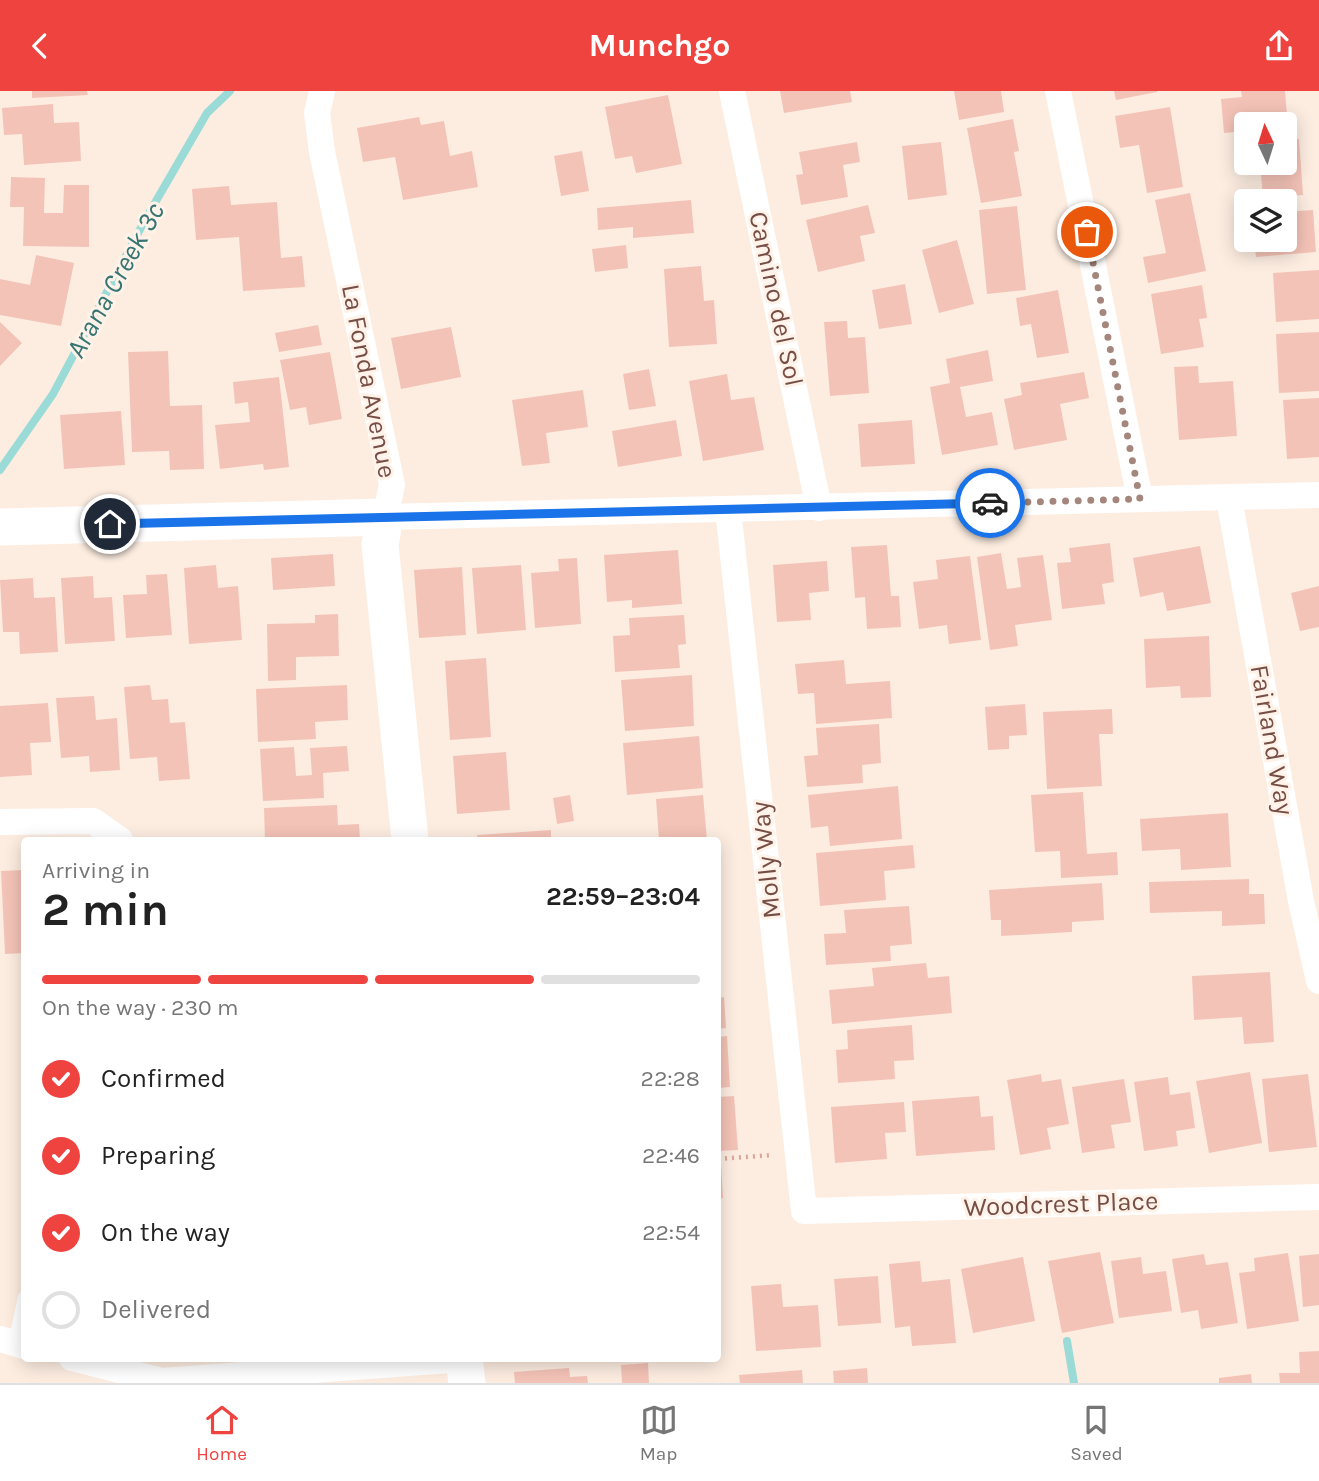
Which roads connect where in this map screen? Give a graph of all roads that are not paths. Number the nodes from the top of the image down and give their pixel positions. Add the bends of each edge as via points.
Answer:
1 (322, 91) edge
2 (732, 91) edge
3 (1058, 91) edge
4 (1319, 495) edge
5 (1228, 498) junction
6 (1140, 499) junction
7 (819, 508) junction
8 (728, 509) junction
9 (385, 517) junction
10 (0, 527) edge
11 (0, 822) edge
12 (116, 837) edge
13 (410, 837) edge
14 (1319, 981) edge
15 (1319, 1197) edge
16 (804, 1211) joint
17 (21, 1310) edge
18 (13, 1343) edge
19 (88, 1362) edge
20 (465, 1367) edge

1 - 9 street, La Fonda Avenue via 317,113 322,152 392,485
2 - 7 street, Camino del Sol
3 - 6 street
4 - 5 street
5 - 6 street
5 - 14 street, Fairland Way
6 - 7 street
7 - 8 street
8 - 9 street
8 - 16 street, Molly Way
9 - 10 street
9 - 13 street, La Fonda Avenue via 380,545
11 - 12 street via 93,821
15 - 16 street, Woodcrest Place
17 - 18 lane
19 - 20 street via 162,1381

